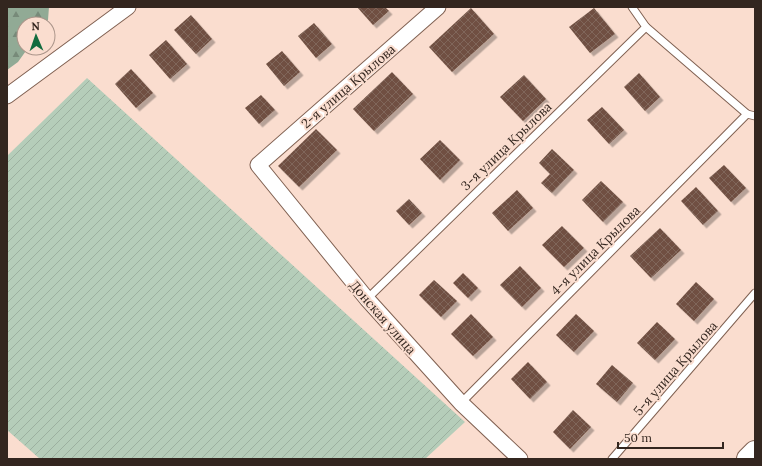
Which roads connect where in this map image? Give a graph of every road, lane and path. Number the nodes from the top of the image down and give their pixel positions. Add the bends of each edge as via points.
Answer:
1 (128, 7) edge
2 (438, 7) edge
3 (632, 7) edge
4 (646, 27) junction
5 (7, 96) edge
6 (747, 114) junction
7 (755, 116) edge
8 (258, 165) joint
9 (755, 293) edge
10 (367, 299) junction
11 (461, 402) junction
12 (755, 452) edge
13 (520, 459) edge
14 (612, 459) edge
15 (748, 459) edge

1 - 5 street
2 - 8 street, 2-я улица Крылова
3 - 4 lane
4 - 6 lane
4 - 10 lane, 3-я улица Крылова
6 - 7 lane
6 - 11 lane, 4-я улица Крылова
8 - 10 street, Донская улица
9 - 14 lane, 5-я улица Крылова
10 - 11 street, Донская улица
11 - 13 street, Донская улица
12 - 15 main road

